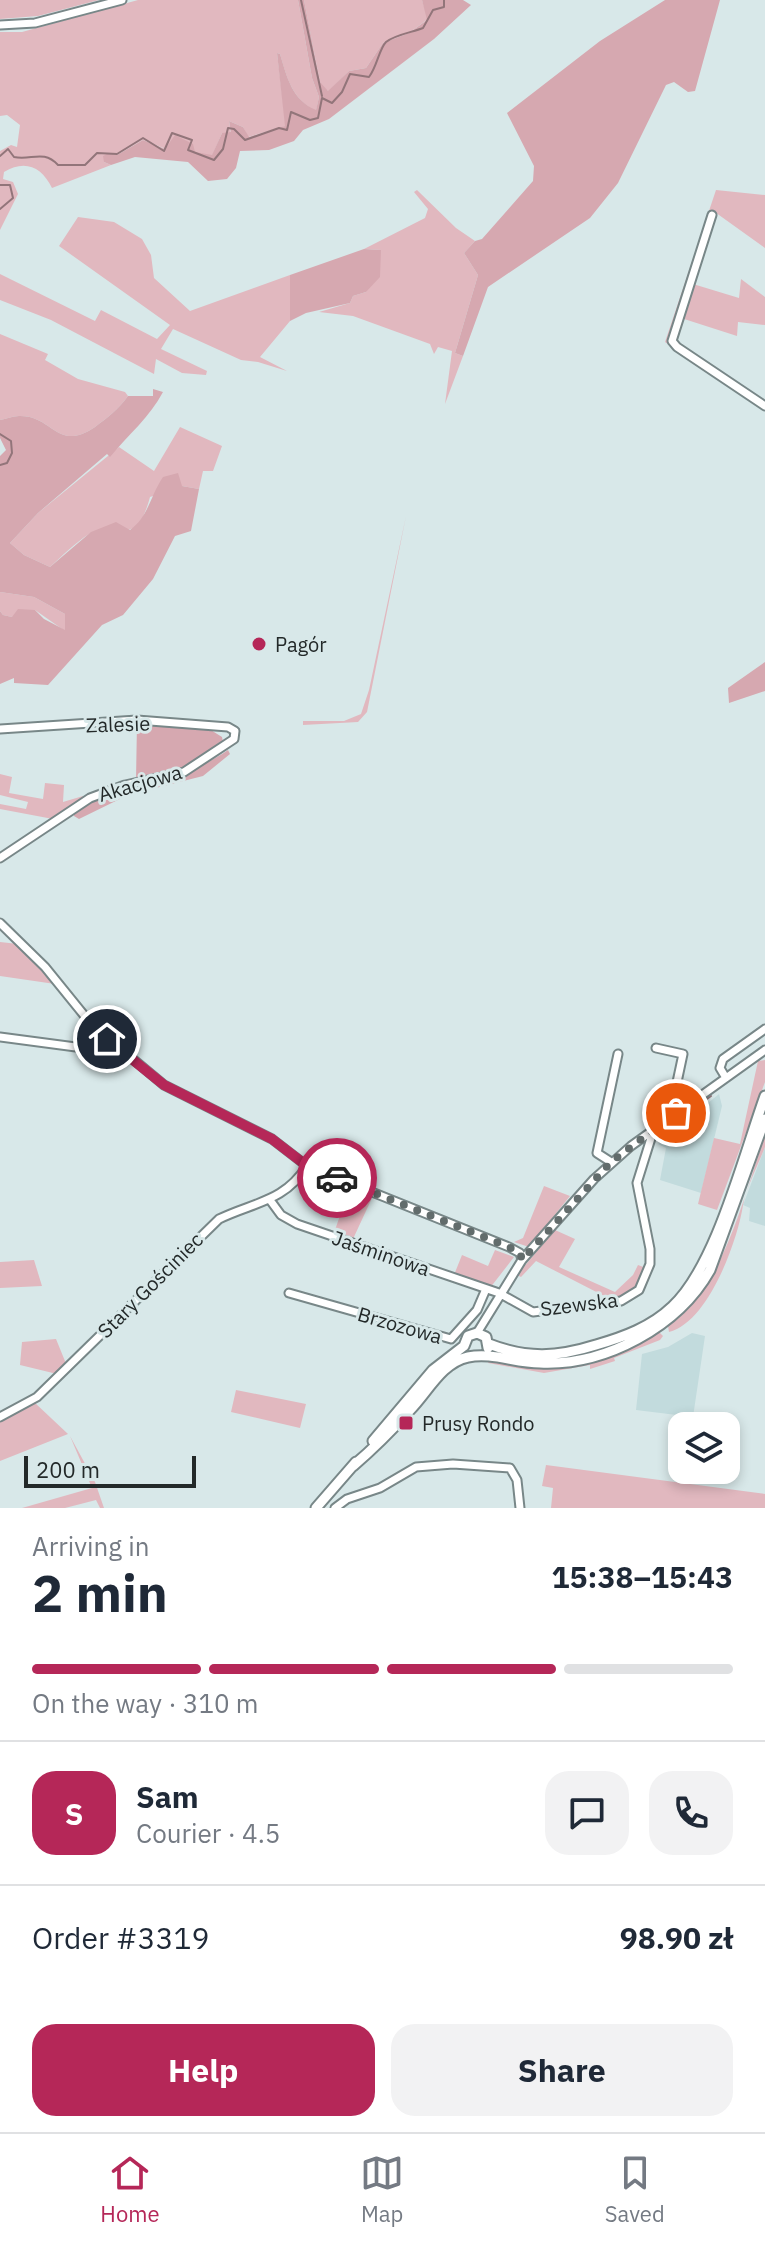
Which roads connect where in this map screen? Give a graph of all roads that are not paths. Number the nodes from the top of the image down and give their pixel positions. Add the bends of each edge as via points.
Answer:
1 (122, 0) edge
2 (0, 25) edge
3 (712, 215) dead end
4 (765, 406) edge
5 (0, 729) edge
6 (235, 731) joint
7 (0, 858) edge
8 (0, 923) edge
9 (765, 1029) edge
10 (0, 1037) edge
11 (656, 1048) dead end
12 (765, 1050) edge
13 (123, 1053) junction
14 (618, 1054) dead end
15 (765, 1056) edge
16 (754, 1057) junction
17 (726, 1078) junction
18 (765, 1096) edge
19 (676, 1113) junction
20 (765, 1119) edge
21 (650, 1132) junction
22 (611, 1162) junction
23 (307, 1166) junction
24 (270, 1200) junction
25 (522, 1260) junction
26 (486, 1289) junction
27 (289, 1293) dead end
28 (499, 1293) junction
29 (484, 1342) junction
30 (464, 1346) junction
31 (471, 1356) junction
32 (0, 1417) edge
33 (353, 1466) junction
34 (334, 1487) junction
35 (347, 1499) junction
36 (316, 1508) edge
37 (335, 1508) edge
38 (520, 1508) edge

1 - 2 street via 35,23
3 - 4 street via 672,341
5 - 6 street, Zalesie via 137,720
6 - 7 street, Akacjowa via 234,739 200,764 90,798
8 - 13 street
9 - 17 street via 723,1059 720,1068
10 - 13 street
11 - 19 street via 683,1054 673,1101
12 - 16 street
13 - 23 street via 164,1085 272,1139
14 - 22 street via 597,1153
15 - 16 street
16 - 17 street
17 - 19 street
18 - 29 main road via 709,1254 672,1308 629,1335 565,1354 524,1355
19 - 21 street
20 - 29 main road via 710,1270 687,1304 662,1326 635,1341 565,1362 530,1363
21 - 22 street
21 - 28 street, Szewska via 637,1183 651,1255 639,1290 621,1301 533,1312
22 - 25 street
23 - 24 street, Stary Gościniec
23 - 25 street via 509,1247
24 - 26 street, Jaśminowa via 297,1224
24 - 32 street, Stary Gościniec via 219,1219 37,1397
25 - 28 street
26 - 27 street, Brzozowa via 477,1310 451,1339
26 - 28 street, Jaśminowa
28 - 29 street
29 - 30 main road via 468,1336
29 - 31 main road via 478,1357
30 - 31 main road
30 - 33 main road via 433,1370
31 - 33 main road via 435,1380
33 - 34 main road
34 - 35 street
34 - 36 main road
35 - 37 street
35 - 38 street via 380,1488 408,1469 504,1466 515,1474

